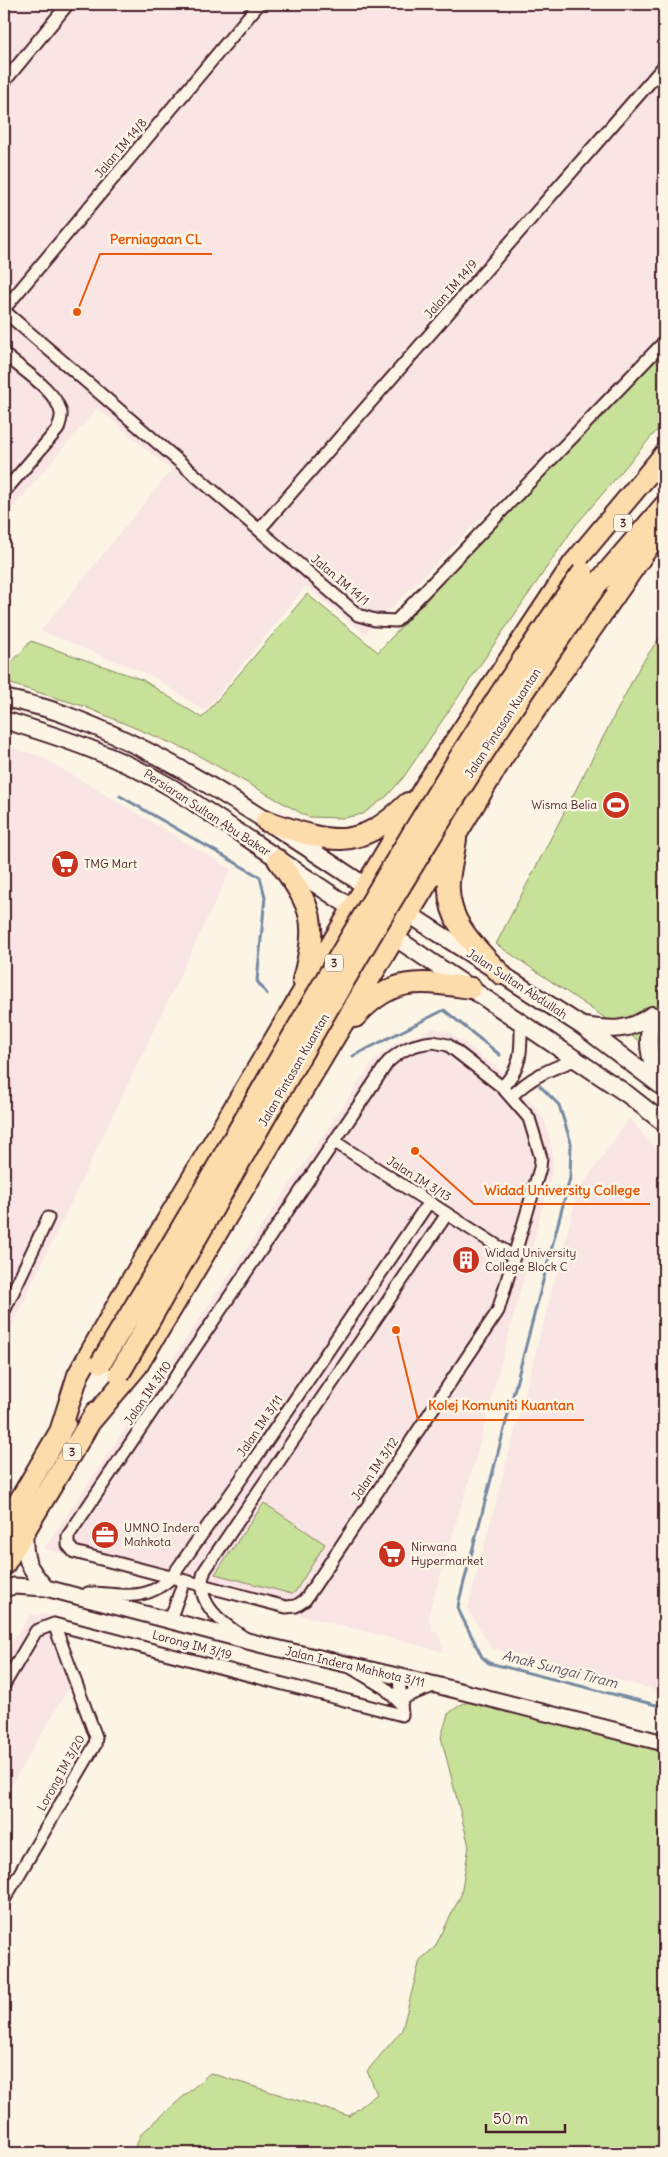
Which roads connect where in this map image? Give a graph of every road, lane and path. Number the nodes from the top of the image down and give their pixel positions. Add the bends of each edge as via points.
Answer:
1 (68, 4) edge
2 (259, 4) edge
3 (664, 66) edge
4 (4, 82) edge
5 (4, 310) edge
6 (664, 342) edge
7 (4, 354) edge
8 (664, 455) edge
9 (664, 475) edge
10 (4, 492) edge
11 (664, 506) edge
12 (662, 528) edge
13 (259, 530) junction
14 (590, 578) junction
15 (4, 698) edge
16 (4, 720) edge
17 (426, 785) junction
18 (266, 821) junction
19 (458, 828) junction
20 (391, 844) junction
21 (278, 860) junction
22 (432, 873) junction
23 (366, 886) junction
24 (352, 909) junction
25 (408, 914) junction
26 (394, 937) junction
27 (329, 948) junction
28 (376, 968) junction
29 (501, 974) junction
30 (471, 988) junction
31 (299, 999) junction
32 (521, 1022) junction
33 (582, 1026) junction
34 (329, 1047) junction
35 (575, 1060) junction
36 (630, 1061) junction
37 (662, 1086) edge
38 (502, 1087) junction
39 (628, 1094) junction
40 (511, 1097) junction
41 (664, 1123) edge
42 (335, 1142) junction
43 (429, 1202) junction
44 (448, 1214) junction
45 (48, 1218) dead end
46 (513, 1256) junction
47 (4, 1311) edge
48 (320, 1362) junction
49 (338, 1374) junction
50 (90, 1422) junction
51 (59, 1434) junction
52 (4, 1526) edge
53 (25, 1530) junction
54 (4, 1565) edge
55 (171, 1578) junction
56 (184, 1581) junction
57 (201, 1585) junction
58 (46, 1588) junction
59 (4, 1589) edge
60 (71, 1594) junction
61 (170, 1620) junction
62 (54, 1624) junction
63 (263, 1645) junction
64 (350, 1666) junction
65 (399, 1677) junction
66 (4, 1685) edge
67 (436, 1685) junction
68 (400, 1704) junction
69 (664, 1743) edge
70 (4, 1900) edge

1 - 4 street
2 - 5 street, Jalan IM 14/8
3 - 13 street, Jalan IM 14/9
5 - 13 street, Jalan IM 14/1
6 - 13 street, Jalan IM 14/1 via 396,620 376,620 358,615
7 - 10 street via 53,395 62,416 58,429
8 - 17 highway via 573,564
9 - 14 highway, 3
11 - 14 highway, 3
12 - 19 highway via 507,750
14 - 50 highway, Jalan Pintasan Kuantan / 3, bridge via 541,664 473,768 356,962
14 - 51 highway, Jalan Pintasan Kuantan / 3, bridge via 524,654 451,768
15 - 18 main road, Persiaran Sultan Abu Bakar via 65,714 122,738 182,769
16 - 21 main road, Persiaran Sultan Abu Bakar via 70,740 143,770
17 - 18 highway via 390,820 361,836 322,838
17 - 20 highway
18 - 23 main road, Persiaran Sultan Abu Bakar
19 - 22 highway
19 - 29 highway via 449,883 454,917 467,937
20 - 22 highway via 394,862 406,875 424,877
20 - 23 highway
21 - 24 main road, Persiaran Sultan Abu Bakar
21 - 31 highway via 297,886 312,920 312,940
22 - 25 highway
23 - 24 highway
23 - 25 main road, Jalan Sultan Abdullah
24 - 26 main road, Persiaran Sultan Abu Bakar
24 - 27 highway
25 - 26 highway
25 - 29 main road, Jalan Sultan Abdullah
26 - 28 highway
26 - 30 main road
27 - 28 highway via 340,936 360,935 374,948
27 - 31 highway
28 - 34 highway
29 - 33 main road, Jalan Sultan Abdullah
30 - 32 main road
30 - 34 highway via 423,983 393,987 369,1001
31 - 51 highway via 82,1367
32 - 35 main road
32 - 38 street via 516,1071
33 - 36 main road, Jalan Sultan Abdullah
33 - 37 main road via 606,1029 632,1027 652,1015 648,1037 650,1059
34 - 50 highway via 137,1366
35 - 39 main road
35 - 40 street via 532,1077
36 - 37 main road, Jalan Sultan Abdullah
36 - 39 main road
38 - 40 street, Jalan IM 3/12
38 - 42 street, Jalan IM 3/12 via 448,1046 432,1042 416,1044 400,1051 388,1062
39 - 41 main road
40 - 46 street, Jalan IM 3/12 via 529,1118 541,1158
42 - 43 street, Jalan IM 3/13
42 - 55 street, Jalan IM 3/10 via 68,1536 68,1545 74,1552
43 - 44 street, Jalan IM 3/13
43 - 48 street, Jalan IM 3/11
44 - 46 street, Jalan IM 3/13
44 - 49 street
45 - 47 street
46 - 57 street, Jalan IM 3/12 via 498,1311 305,1600 296,1606 286,1607
48 - 49 street
48 - 55 street, Jalan IM 3/11
49 - 57 street via 205,1570
50 - 53 highway, Jalan Pintasan Kuantan / 3
51 - 52 highway, Jalan Pintasan Kuantan / 3
53 - 54 highway, Jalan Pintasan Kuantan / 3
53 - 58 street via 24,1554 28,1567
55 - 56 street, Jalan IM 3/10
55 - 60 street, Jalan IM 3/11 via 156,1590 138,1595
56 - 57 street, Jalan IM 3/10
56 - 61 street
57 - 63 street via 204,1601 217,1617 244,1638
58 - 59 street, Jalan Indera Mahkota 3/11 via 14,1586
58 - 60 street, Jalan Indera Mahkota 3/11
60 - 61 street, Jalan Indera Mahkota 3/11
61 - 63 street, Jalan Indera Mahkota 3/11
62 - 66 street via 36,1631
62 - 68 street, Lorong IM 3/19 via 402,1716
62 - 70 street, Lorong IM 3/20 via 96,1737
63 - 64 street, Jalan Indera Mahkota 3/11
64 - 65 street, Jalan Indera Mahkota 3/11
64 - 68 street via 385,1688
65 - 67 street, Jalan Indera Mahkota 3/11
65 - 68 street
67 - 68 street via 408,1696
67 - 69 street, Jalan Indera Mahkota 3/11

